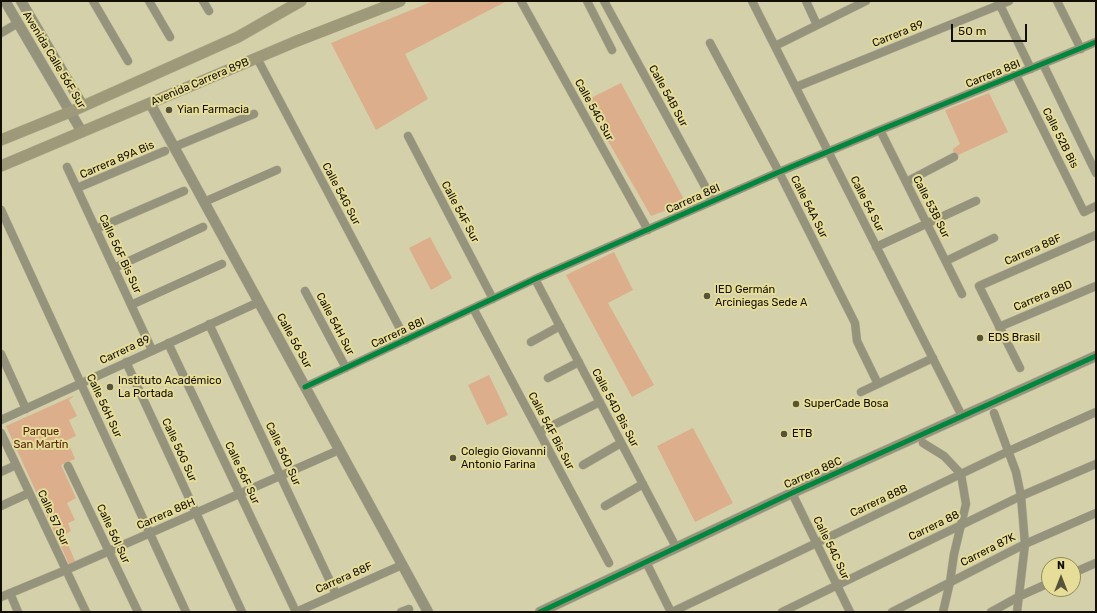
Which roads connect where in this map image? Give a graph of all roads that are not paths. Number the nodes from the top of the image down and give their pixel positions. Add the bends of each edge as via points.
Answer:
1 (5, 1) edge
2 (21, 1) edge
3 (93, 1) edge
4 (149, 1) edge
5 (203, 1) edge
6 (301, 1) edge
7 (390, 1) edge
8 (400, 1) edge
9 (521, 1) edge
10 (587, 1) edge
11 (604, 1) edge
12 (752, 1) edge
13 (806, 1) edge
14 (866, 1) edge
15 (1009, 1) edge
16 (1057, 1) edge
17 (999, 3) edge
18 (854, 4) edge
19 (209, 11) dead end
20 (371, 12) junction
21 (18, 23) junction
22 (817, 25) junction
23 (1, 33) edge
24 (170, 38) dead end
25 (1096, 42) edge
26 (710, 43) dead end
27 (775, 46) junction
28 (1081, 49) junction
29 (612, 50) dead end
30 (257, 58) junction
31 (128, 62) dead end
32 (1043, 64) junction
33 (1031, 69) junction
34 (1016, 75) junction
35 (796, 87) junction
36 (150, 103) junction
37 (83, 106) junction
38 (70, 112) junction
39 (254, 114) dead end
40 (880, 130) junction
41 (82, 132) junction
42 (408, 136) dead end
43 (1, 140) edge
44 (169, 149) junction
45 (828, 151) junction
46 (954, 157) dead end
47 (1, 166) edge
48 (67, 167) dead end
49 (277, 170) dead end
50 (779, 172) junction
51 (1096, 173) edge
52 (906, 182) junction
53 (77, 188) junction
54 (184, 191) dead end
55 (713, 201) junction
56 (976, 201) dead end
57 (204, 202) junction
58 (1096, 206) edge
59 (1, 210) edge
60 (927, 223) junction
61 (203, 227) dead end
62 (96, 229) junction
63 (648, 230) junction
64 (1096, 235) edge
65 (994, 238) dead end
66 (876, 247) junction
67 (946, 261) junction
68 (222, 264) dead end
69 (114, 268) junction
70 (535, 279) junction
71 (1096, 286) edge
72 (305, 291) dead end
73 (962, 294) dead end
74 (493, 299) junction
75 (258, 302) junction
76 (131, 305) junction
77 (473, 308) junction
78 (209, 324) junction
79 (560, 326) junction
80 (999, 327) junction
81 (406, 340) junction
82 (531, 342) dead end
83 (168, 343) junction
84 (152, 350) junction
85 (1, 354) edge
86 (933, 358) junction
87 (1095, 358) edge
88 (126, 362) junction
89 (579, 362) junction
90 (346, 368) junction
91 (1020, 368) dead end
92 (548, 378) dead end
93 (81, 383) junction
94 (878, 384) junction
95 (305, 387) junction
96 (861, 392) dead end
97 (600, 402) junction
98 (26, 409) junction
99 (1096, 412) edge
100 (994, 414) dead end
101 (962, 416) junction
102 (1, 420) edge
103 (539, 432) junction
104 (1, 433) edge
105 (621, 443) junction
106 (923, 443) dead end
107 (340, 450) junction
108 (1009, 451) junction
109 (1096, 464) edge
110 (16, 465) junction
111 (583, 465) dead end
112 (68, 466) dead end
113 (1, 472) edge
114 (961, 474) junction
115 (281, 476) junction
116 (643, 484) junction
117 (30, 493) junction
118 (792, 493) junction
119 (240, 494) junction
120 (1021, 496) junction
121 (1, 506) edge
122 (605, 506) dead end
123 (196, 513) junction
124 (1096, 513) edge
125 (961, 525) junction
126 (150, 533) junction
127 (816, 543) junction
128 (1025, 544) junction
129 (676, 547) junction
130 (109, 551) junction
131 (646, 562) junction
132 (609, 563) dead end
133 (1096, 563) edge
134 (402, 565) junction
135 (66, 570) junction
136 (1081, 570) edge
137 (950, 582) junction
138 (836, 585) junction
139 (1041, 587) edge
140 (10, 593) junction
141 (336, 594) junction
142 (1020, 596) junction
143 (1, 597) edge
144 (18, 612) edge
145 (86, 612) edge
146 (138, 612) edge
147 (186, 612) edge
148 (242, 612) edge
149 (296, 612) edge
150 (428, 612) edge
151 (540, 612) edge
152 (672, 612) edge
153 (782, 612) edge
154 (850, 612) edge
155 (892, 612) edge
156 (943, 612) edge
157 (991, 612) edge
158 (1017, 612) edge

1 - 21 street, Avenida Calle 56F Sur
2 - 37 street, Avenida Calle 56F Sur
3 - 31 street
4 - 24 street
5 - 19 street
6 - 37 main road via 238,37
7 - 20 main road
8 - 20 main road, Avenida Carrera 89B
9 - 63 street, Calle 54C Sur
10 - 29 street
11 - 55 street, Calle 54B Sur
12 - 27 street, Calle 54 Sur
13 - 22 street
14 - 18 street
15 - 17 street, Carrera 89
16 - 28 street
17 - 33 street
17 - 35 street, Carrera 89
18 - 22 street
20 - 30 main road, Avenida Carrera 89B
21 - 23 street
21 - 38 street, Avenida Calle 56F Sur
22 - 27 street
25 - 28 street, Carrera 88I
26 - 50 street, Calle 54A Sur
27 - 35 street, Calle 54 Sur
28 - 32 street, Carrera 88I
30 - 36 main road, Avenida Carrera 89B
30 - 81 street, Calle 54G Sur
32 - 33 street, Carrera 88I
32 - 51 street
33 - 34 street, Carrera 88I
34 - 40 street, Carrera 88I
34 - 58 street, Calle 52B Bis via 1084,212
35 - 45 street, Calle 54 Sur
36 - 41 main road, Avenida Carrera 89B
36 - 44 street, Calle 56 Sur
37 - 38 main road
38 - 41 street, Avenida Calle 56F Sur
38 - 43 main road
39 - 44 street, Carrera 89A Bis
40 - 45 street, Carrera 88I
40 - 52 street, Calle 53B Sur
41 - 47 main road, Avenida Carrera 89B
42 - 74 street, Calle 54F Sur
44 - 53 street, Carrera 89A Bis
44 - 57 street, Calle 56 Sur
45 - 50 street, Carrera 88I
45 - 66 street, Calle 54 Sur
46 - 52 street
48 - 53 street, Calle 56F Bis Sur
49 - 57 street
50 - 55 street, Carrera 88I
50 - 94 street, Calle 54A Sur via 855,323 857,341
52 - 60 street, Calle 53B Sur
53 - 62 street, Calle 56F Bis Sur
54 - 62 street
55 - 63 street, Carrera 88I
56 - 60 street
57 - 75 street, Calle 56 Sur
59 - 93 street, Calle 56H Sur
60 - 66 street
60 - 67 street, Calle 53B Sur
61 - 69 street
62 - 69 street, Calle 56F Bis Sur
63 - 70 street, Carrera 88I
64 - 80 street, Carrera 88F via 979,286
65 - 67 street
66 - 86 street, Calle 54 Sur
67 - 73 street, Calle 53B Sur
68 - 76 street
69 - 76 street, Calle 56F Bis Sur
70 - 74 street, Carrera 88I
70 - 79 street, Calle 54D Bis Sur
71 - 80 street, Carrera 88D
72 - 90 street, Calle 54H Sur
74 - 77 street, Carrera 88I
75 - 78 street, Carrera 89
75 - 95 street, Calle 56 Sur
76 - 84 street, Calle 56F Bis Sur
77 - 81 street, Carrera 88I
77 - 103 street, Calle 54F Bis Sur
78 - 83 street, Carrera 89
78 - 115 street, Calle 56D Sur
79 - 82 street
79 - 89 street, Calle 54D Bis Sur
80 - 91 street
81 - 90 street, Carrera 88I
83 - 84 street, Carrera 89
83 - 119 street, Calle 56F Sur
84 - 88 street, Carrera 89
85 - 98 street
86 - 94 street
86 - 101 street, Calle 54 Sur
87 - 101 street, Carrera 88C
88 - 93 street, Carrera 89
88 - 123 street, Calle 56G Sur
89 - 92 street
89 - 97 street, Calle 54D Bis Sur
90 - 95 street, Carrera 88I
93 - 98 street, Carrera 89
93 - 126 street, Calle 56H Sur
94 - 96 street
95 - 107 street, Calle 56 Sur
97 - 103 street
97 - 105 street, Calle 54D Bis Sur
98 - 102 street, Carrera 89
99 - 108 street, Carrera 88B
100 - 108 street
101 - 118 street, Carrera 88C
103 - 132 street, Calle 54F Bis Sur
104 - 110 street, Calle 57 Sur
105 - 111 street
105 - 116 street, Calle 54D Bis Sur
106 - 114 street via 944,456
107 - 115 street, Carrera 88H
107 - 134 street, Calle 56 Sur
108 - 114 street, Carrera 88B
108 - 120 street
109 - 120 street, Carrera 88
110 - 113 street
110 - 117 street, Calle 57 Sur
112 - 130 street, Calle 56I Sur
114 - 125 street via 966,504
114 - 127 street, Carrera 88B
115 - 119 street, Carrera 88H
115 - 141 street, Calle 56D Sur
116 - 122 street
116 - 129 street, Calle 54D Bis Sur
117 - 121 street
117 - 135 street, Calle 57 Sur
118 - 127 street, Calle 54C Sur
118 - 129 street, Carrera 88C
119 - 123 street, Carrera 88H
119 - 149 street, Calle 56F Sur
120 - 125 street, Carrera 88
120 - 128 street
123 - 126 street, Carrera 88H
123 - 148 street, Calle 56G Sur
124 - 128 street, Carrera 87K
125 - 137 street
125 - 138 street, Carrera 88
126 - 130 street, Carrera 88H
126 - 147 street, Calle 56H Sur
127 - 138 street, Calle 54C Sur
127 - 152 street, Carrera 88B
128 - 137 street, Carrera 87K
128 - 142 street
129 - 131 street, Carrera 88C
130 - 135 street, Carrera 88H
130 - 146 street, Calle 56I Sur
131 - 151 street, Carrera 88C
131 - 152 street
133 - 136 street
134 - 141 street, Carrera 88F
134 - 150 street, Calle 56 Sur
135 - 140 street, Carrera 88H
135 - 145 street, Calle 57 Sur
137 - 155 street, Carrera 87K
137 - 156 street
138 - 153 street, Carrera 88
138 - 154 street, Calle 54C Sur
139 - 142 street
140 - 143 street, Carrera 88H
140 - 144 street
141 - 149 street, Carrera 88F
142 - 157 street
142 - 158 street

